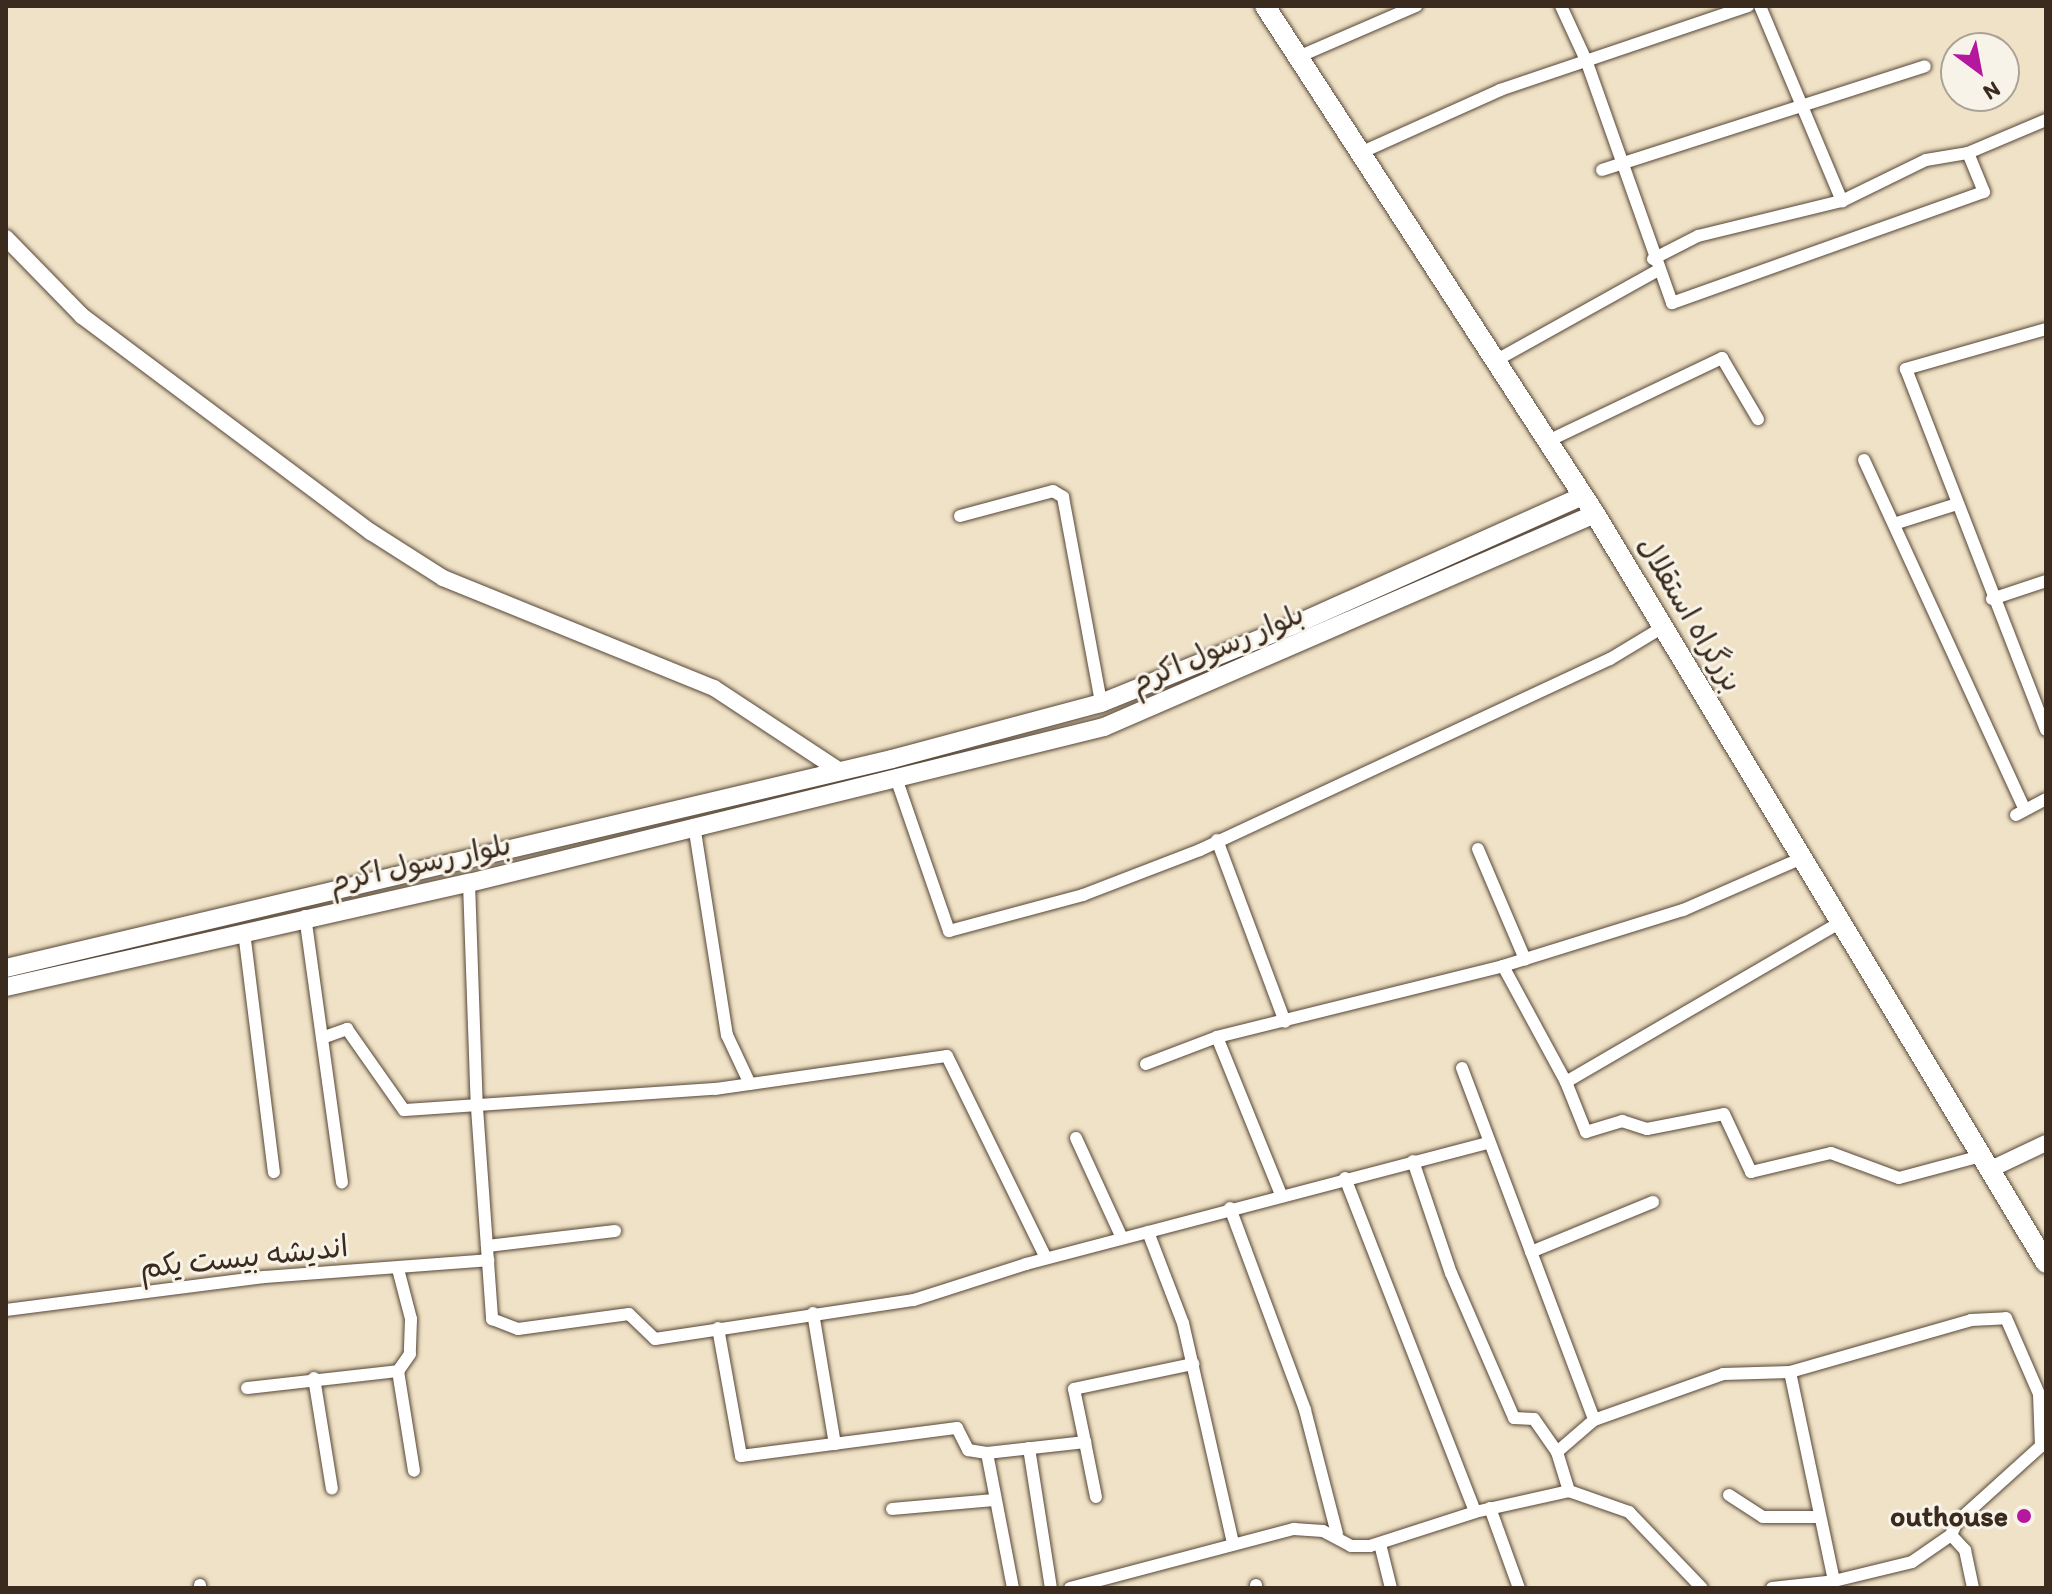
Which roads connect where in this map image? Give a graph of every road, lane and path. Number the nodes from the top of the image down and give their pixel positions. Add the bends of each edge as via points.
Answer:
1 (1265, 6) edge
2 (1416, 6) edge
3 (1561, 6) edge
4 (1748, 6) edge
5 (1760, 6) edge
6 (1298, 57) junction
7 (1586, 60) junction
8 (1925, 66) dead end
9 (1801, 104) junction
10 (2046, 120) edge
11 (1360, 153) junction
12 (1968, 153) junction
13 (1620, 165) junction
14 (1602, 170) dead end
15 (1842, 201) junction
16 (6, 238) edge
17 (1655, 265) junction
18 (2046, 329) edge
19 (1495, 361) junction
20 (1758, 419) dead end
21 (1548, 441) junction
22 (1864, 460) dead end
23 (1583, 496) junction
24 (1957, 504) junction
25 (1595, 514) junction
26 (960, 516) dead end
27 (1897, 523) junction
28 (2046, 581) edge
29 (1992, 599) junction
30 (1663, 627) junction
31 (1101, 703) junction
32 (2046, 730) edge
33 (840, 771) junction
34 (896, 778) junction
35 (846, 792) junction
36 (2046, 799) edge
37 (694, 825) junction
38 (1217, 840) junction
39 (1478, 849) dead end
40 (1802, 858) junction
41 (469, 883) junction
42 (305, 916) junction
43 (1838, 924) junction
44 (244, 932) junction
45 (1525, 959) junction
46 (1503, 966) junction
47 (6, 968) edge
48 (6, 987) edge
49 (1285, 1022) junction
50 (1217, 1037) junction
51 (322, 1038) junction
52 (1146, 1064) dead end
53 (1462, 1068) dead end
54 (1566, 1082) junction
55 (750, 1084) junction
56 (477, 1108) junction
57 (1076, 1138) dead end
58 (1488, 1143) junction
59 (2046, 1143) edge
60 (1413, 1161) junction
61 (1985, 1163) junction
62 (274, 1172) dead end
63 (1345, 1178) junction
64 (342, 1182) dead end
65 (1281, 1195) junction
66 (1653, 1202) dead end
67 (1230, 1208) junction
68 (615, 1231) dead end
69 (1148, 1232) junction
70 (1122, 1238) junction
71 (487, 1246) junction
72 (1531, 1252) junction
73 (1046, 1258) junction
74 (488, 1260) junction
75 (2046, 1263) edge
76 (398, 1269) junction
77 (6, 1310) edge
78 (813, 1313) junction
79 (718, 1328) junction
80 (1193, 1364) junction
81 (398, 1371) junction
82 (1790, 1372) junction
83 (314, 1378) junction
84 (247, 1388) dead end
85 (1594, 1420) junction
86 (1085, 1442) junction
87 (835, 1444) junction
88 (1029, 1448) junction
89 (1557, 1452) junction
90 (987, 1453) junction
91 (414, 1471) dead end
92 (332, 1489) dead end
93 (1569, 1491) junction
94 (1729, 1495) dead end
95 (1096, 1497) dead end
96 (994, 1500) junction
97 (1490, 1508) junction
98 (892, 1509) dead end
99 (1475, 1512) junction
100 (1817, 1517) junction
101 (1337, 1534) junction
102 (1951, 1535) junction
103 (1233, 1543) junction
104 (1380, 1544) junction
105 (1834, 1581) junction
106 (1013, 1588) edge
107 (1051, 1588) edge
108 (1070, 1588) edge
109 (1391, 1588) edge
110 (1519, 1588) edge
111 (1702, 1588) edge
112 (1772, 1588) edge
113 (1973, 1588) edge

1 - 6 highway, بزرگراه استقلال
2 - 6 street
3 - 7 street
4 - 7 street
5 - 9 street
6 - 11 highway, بزرگراه استقلال
7 - 11 street via 1500,90
7 - 13 street
8 - 9 street
9 - 13 street
9 - 15 street
10 - 12 street
11 - 19 highway, بزرگراه استقلال
12 - 15 street via 1926,160
12 - 17 street via 1984,192 1672,303
13 - 14 street
13 - 17 street
15 - 17 street via 1698,236
16 - 33 street via 82,316 371,532 443,578 714,688
17 - 19 street
18 - 24 street via 1906,369
19 - 21 highway, بزرگراه استقلال
20 - 21 street via 1722,358
21 - 23 highway, بزرگراه استقلال
22 - 27 street
23 - 25 highway, بزرگراه استقلال
23 - 31 main road, بلوار رسول اکرم via 1301,622
24 - 27 street
24 - 29 street
25 - 30 highway, بزرگراه استقلال
25 - 34 main road, بلوار رسول اکرم via 1104,727
26 - 31 street via 1053,491 1063,497
27 - 36 street via 2020,812
28 - 29 street
29 - 32 street
30 - 38 street via 1610,659
30 - 40 highway, بزرگراه استقلال
31 - 33 main road, بلوار رسول اکرم
33 - 35 main road
33 - 47 main road, بلوار رسول اکرم
34 - 35 main road, بلوار رسول اکرم
34 - 38 street via 949,931 1083,895
35 - 37 main road, بلوار رسول اکرم
37 - 41 main road, بلوار رسول اکرم
37 - 55 street via 727,1035
38 - 49 street
39 - 45 street
40 - 43 highway, بزرگراه استقلال
40 - 45 street via 1683,910
41 - 42 main road, بلوار رسول اکرم
41 - 56 street
42 - 44 main road, بلوار رسول اکرم
42 - 51 street
43 - 54 street
43 - 61 highway, بزرگراه استقلال
44 - 48 main road, بلوار رسول اکرم
44 - 62 street
45 - 46 street
46 - 49 street
46 - 54 street
49 - 50 street
50 - 52 street
50 - 65 street
51 - 56 street via 347,1029 404,1110
51 - 64 street
53 - 58 street
54 - 61 street via 1586,1132 1622,1121 1647,1129 1724,1114 1751,1172 1831,1153 1899,1178
55 - 56 street
55 - 73 street via 947,1056
56 - 71 street
57 - 70 street
58 - 60 street
58 - 72 street
59 - 61 street
60 - 63 street
60 - 89 street via 1451,1273 1514,1418 1534,1419
61 - 75 highway, بزرگراه استقلال
63 - 65 street
63 - 99 street
65 - 67 street
66 - 72 street
67 - 69 street
67 - 101 street via 1305,1410
68 - 71 street
69 - 70 street
69 - 80 street
70 - 73 street
71 - 74 street
72 - 85 street
73 - 78 street via 914,1300
74 - 76 street, اندیشه بیست یکم
74 - 79 street via 492,1319 518,1329 629,1314 655,1339
76 - 77 street, اندیشه بیست یکم via 264,1277
76 - 81 street via 411,1319 410,1354
78 - 79 street
78 - 87 street
79 - 87 street via 741,1456
80 - 86 street via 1074,1389
80 - 103 street
81 - 83 street
81 - 91 street
82 - 85 street via 1723,1374
82 - 100 street
82 - 102 street via 1971,1320 2006,1318 2039,1394 2041,1446 1957,1522
83 - 84 street
83 - 92 street
85 - 89 street
86 - 88 street
86 - 95 street
87 - 90 street via 957,1428 968,1450
88 - 90 street
88 - 107 street
89 - 93 street
90 - 96 street
93 - 97 street
93 - 111 street via 1629,1512
94 - 100 street via 1763,1517
96 - 98 street
96 - 106 street
97 - 99 street
97 - 110 street
99 - 104 street
100 - 105 street
101 - 103 street via 1294,1529
101 - 104 street via 1351,1546
102 - 105 street via 1912,1562
102 - 113 street via 1965,1550
103 - 108 street
104 - 109 street
105 - 112 street

